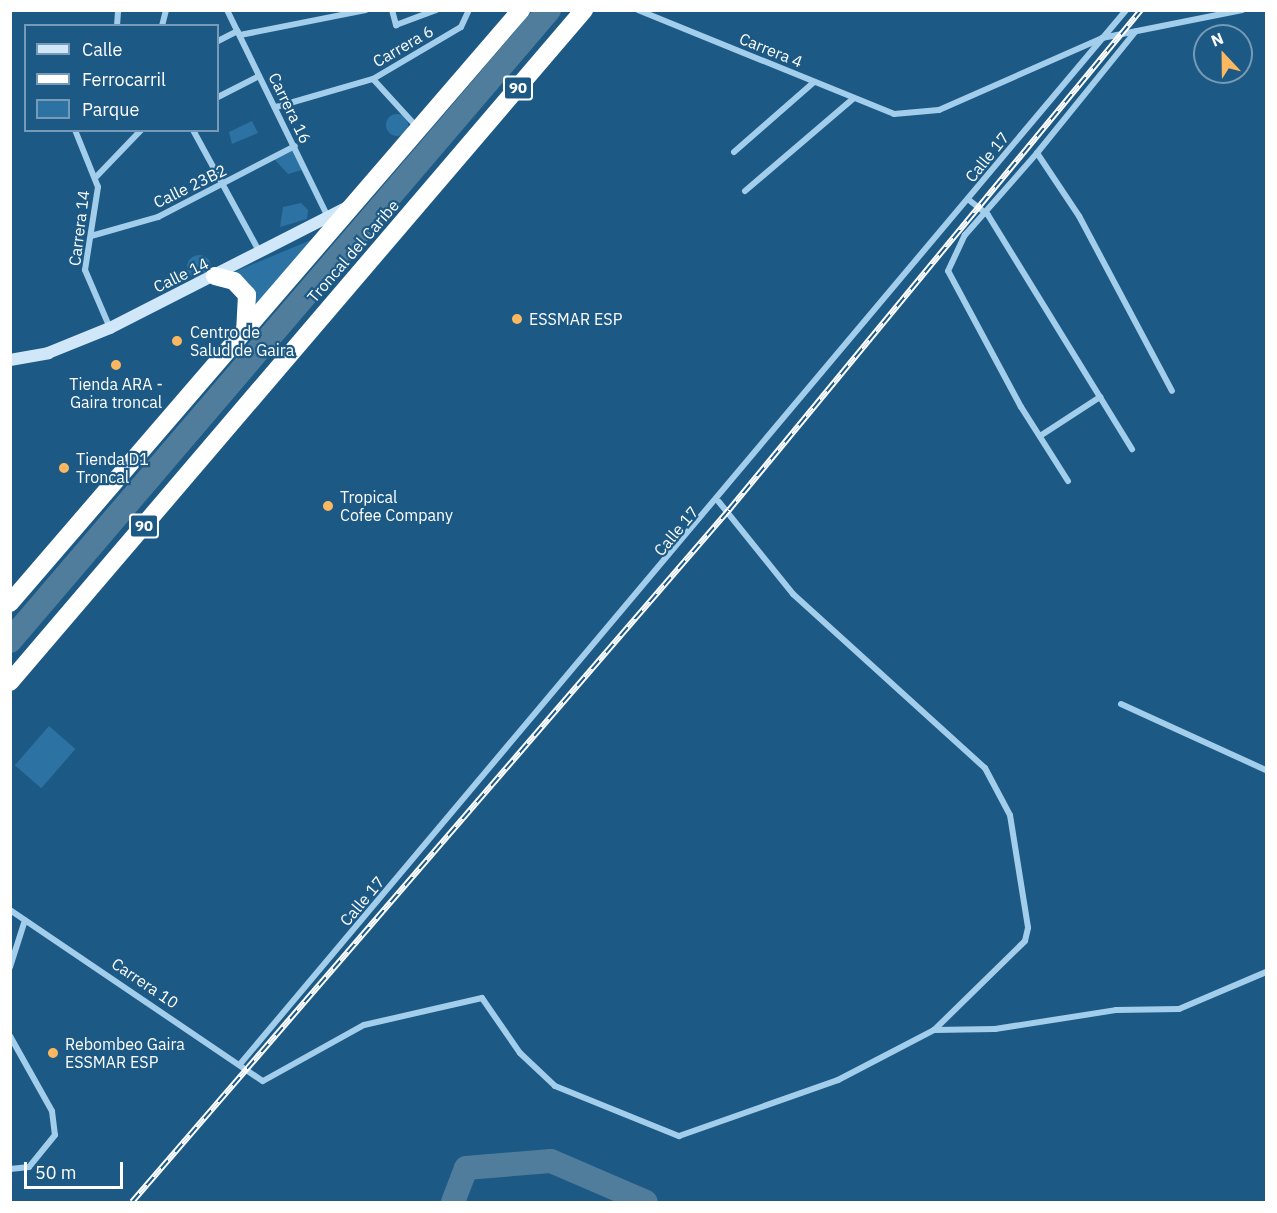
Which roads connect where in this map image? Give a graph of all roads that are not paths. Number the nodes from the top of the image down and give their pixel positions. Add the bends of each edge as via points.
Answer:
1 (227, 10) edge
2 (366, 10) edge
3 (392, 10) edge
4 (436, 10) edge
5 (469, 10) edge
6 (521, 10) edge
7 (584, 10) edge
8 (638, 10) edge
9 (1126, 10) edge
10 (1242, 10) edge
11 (1135, 32) junction
12 (239, 33) junction
13 (1102, 38) junction
14 (219, 41) edge
15 (260, 76) junction
16 (373, 79) junction
17 (814, 82) junction
18 (219, 96) edge
19 (854, 98) junction
20 (276, 106) junction
21 (420, 129) junction
22 (76, 132) edge
23 (139, 132) edge
24 (194, 132) edge
25 (295, 146) junction
26 (734, 152) dead end
27 (1037, 153) junction
28 (96, 177) junction
29 (222, 185) junction
30 (745, 191) dead end
31 (358, 200) junction
32 (969, 200) junction
33 (984, 212) junction
34 (328, 217) junction
35 (91, 236) junction
36 (260, 253) junction
37 (215, 276) junction
38 (110, 328) junction
39 (243, 334) junction
40 (10, 360) edge
41 (1172, 391) dead end
42 (1100, 397) junction
43 (1040, 436) junction
44 (1132, 449) dead end
45 (1068, 481) dead end
46 (719, 502) junction
47 (10, 603) edge
48 (10, 682) edge
49 (1121, 704) dead end
50 (1266, 770) edge
51 (10, 910) edge
52 (25, 920) junction
53 (10, 967) edge
54 (1266, 972) edge
55 (934, 1030) junction
56 (10, 1036) edge
57 (241, 1064) junction
58 (10, 1169) edge

1 - 12 street, Carrera 16
2 - 12 street
3 - 4 street via 396,25
5 - 16 street, Carrera 6 via 461,27
6 - 21 highway, Troncal del Caribe
7 - 48 highway, Troncal del Caribe / 90
8 - 17 street, Carrera 4
9 - 13 street, Calle 17
10 - 11 street
11 - 13 street
11 - 27 street
12 - 14 street
12 - 15 street, Carrera 16
13 - 19 street, Carrera 4 via 939,110 894,114
13 - 32 street, Calle 17
15 - 18 street
15 - 20 street, Carrera 16
16 - 20 street, Carrera 6
16 - 21 street
17 - 19 street, Carrera 4
17 - 26 street
19 - 30 street
20 - 25 street, Carrera 16
21 - 31 highway, Troncal del Caribe
22 - 28 street, Carrera 14
23 - 28 street
24 - 29 street
25 - 29 street, Calle 23B2
25 - 34 street, Carrera 16
27 - 33 street
27 - 41 street via 1079,216
28 - 35 street, Carrera 14
29 - 35 street, Calle 23B2 via 158,218
29 - 36 street
31 - 34 main road, Calle 14
31 - 39 highway, Troncal del Caribe
32 - 33 street
32 - 46 street, Calle 17
33 - 42 street
33 - 43 street via 951,256 948,271
34 - 36 main road, Calle 14
35 - 38 street, Carrera 14 via 85,270
36 - 37 main road, Calle 14
37 - 38 main road, Calle 14
37 - 39 highway via 234,281 247,296 250,315
38 - 40 main road, Calle 14 via 48,353
39 - 47 highway, Troncal del Caribe
42 - 43 street
42 - 44 street
43 - 45 street
46 - 55 street via 793,594 985,768 1010,815 1028,928 1024,941
46 - 57 street, Calle 17
49 - 50 street
51 - 52 street, Carrera 10
52 - 53 street
52 - 57 street, Carrera 10
54 - 55 street via 1179,1009 1116,1010 995,1029
55 - 57 street, Carrera 10 via 838,1080 679,1136 555,1086 520,1053 482,998 468,997 364,1025 263,1081
56 - 58 street via 52,1111 55,1135 29,1167

